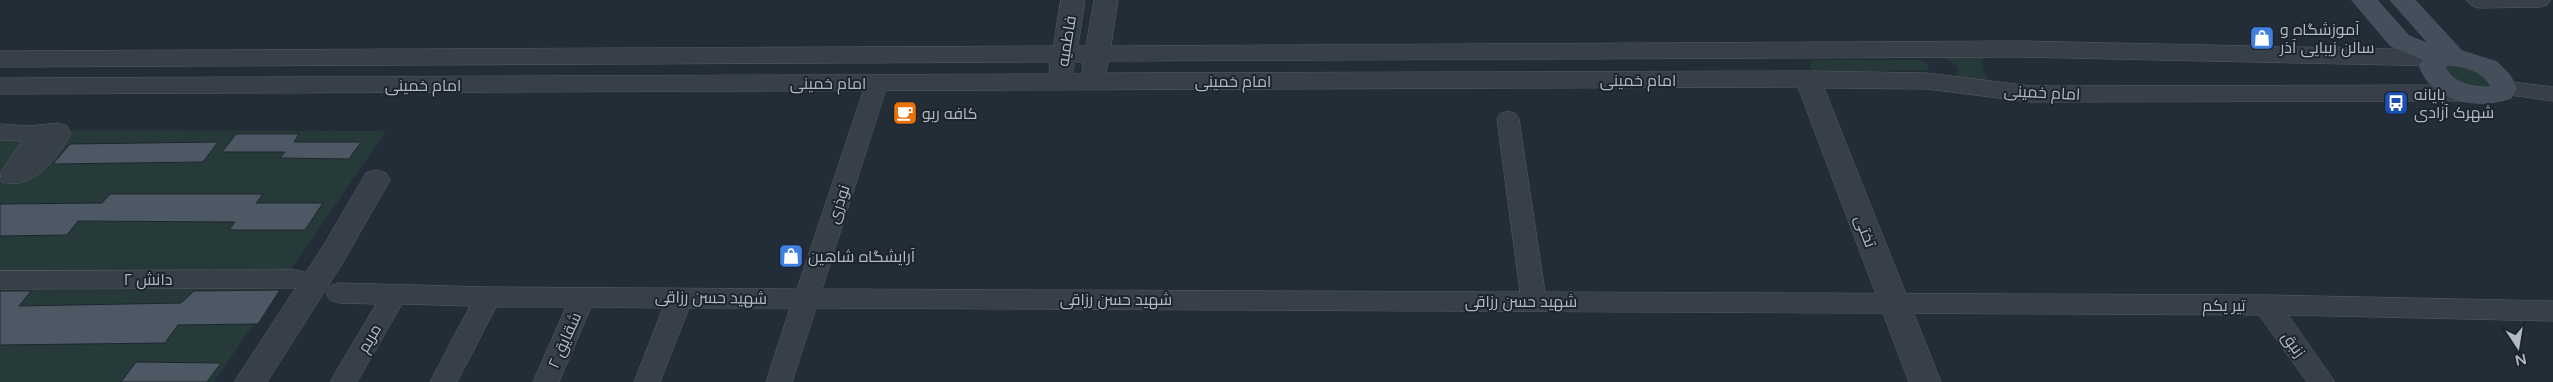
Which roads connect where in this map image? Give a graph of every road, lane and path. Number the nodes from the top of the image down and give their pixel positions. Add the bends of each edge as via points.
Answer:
1 (1073, 0) edge
2 (1106, 0) edge
3 (2364, 0) edge
4 (2402, 0) edge
5 (2477, 0) edge
6 (2540, 1) dead end
7 (2019, 49) junction
8 (1921, 50) junction
9 (1097, 54) junction
10 (1064, 55) junction
11 (2447, 58) junction
12 (0, 59) edge
13 (1808, 79) junction
14 (1927, 81) junction
15 (1060, 82) junction
16 (1093, 82) junction
17 (877, 83) junction
18 (0, 86) edge
19 (2504, 88) junction
20 (2466, 93) junction
21 (2032, 94) junction
22 (2553, 94) edge
23 (1508, 119) dead end
24 (0, 132) edge
25 (10, 172) dead end
26 (376, 180) dead end
27 (296, 279) dead end
28 (0, 280) edge
29 (338, 293) dead end
30 (395, 294) junction
31 (680, 296) junction
32 (488, 297) junction
33 (583, 298) junction
34 (806, 298) junction
35 (1534, 301) junction
36 (1894, 304) junction
37 (2266, 305) junction
38 (2553, 311) edge
39 (250, 382) edge
40 (343, 382) edge
41 (443, 382) edge
42 (546, 382) edge
43 (647, 382) edge
44 (779, 382) edge
45 (1925, 382) edge
46 (2322, 382) edge

1 - 10 street, فاطمیه
2 - 9 street, فاطمیه
3 - 11 main road via 2400,40
4 - 11 main road
5 - 6 street
7 - 8 street, امام خمینی
7 - 11 street, امام خمینی
7 - 21 street via 1996,61 1996,70
8 - 9 street, امام خمینی
8 - 14 street via 1943,60 1948,70 1942,76
9 - 10 street, امام خمینی
9 - 16 street, فاطمیه
10 - 12 street, امام خمینی
10 - 15 street, فاطمیه
11 - 19 main road via 2488,68 2502,81
11 - 20 main road via 2432,65 2437,76
13 - 14 street, امام خمینی
13 - 16 street, امام خمینی
13 - 36 street, تختی
14 - 21 street, امام خمینی
15 - 16 street, امام خمینی
15 - 17 street, امام خمینی
17 - 18 street, امام خمینی
17 - 34 street, نوذری
19 - 20 main road via 2496,96
19 - 22 street
20 - 21 street, امام خمینی
23 - 35 street
24 - 25 street via 60,134 32,169 19,176 10,176
26 - 39 street via 332,256
27 - 28 street, دانش ۲
29 - 30 street, شهید حسن رزاقی
30 - 32 street, شهید حسن رزاقی
30 - 40 street, مریم
31 - 33 street, شهید حسن رزاقی
31 - 34 street, شهید حسن رزاقی
31 - 43 street
32 - 33 street, شهید حسن رزاقی
32 - 41 street
33 - 42 street, شقایق ۲
34 - 35 street, شهید حسن رزاقی
34 - 44 street, نوذری
35 - 36 street, شهید حسن رزاقی
36 - 37 street, تیر یکم
36 - 45 street, تختی
37 - 38 street, تیر یکم
37 - 46 street, زنبق

